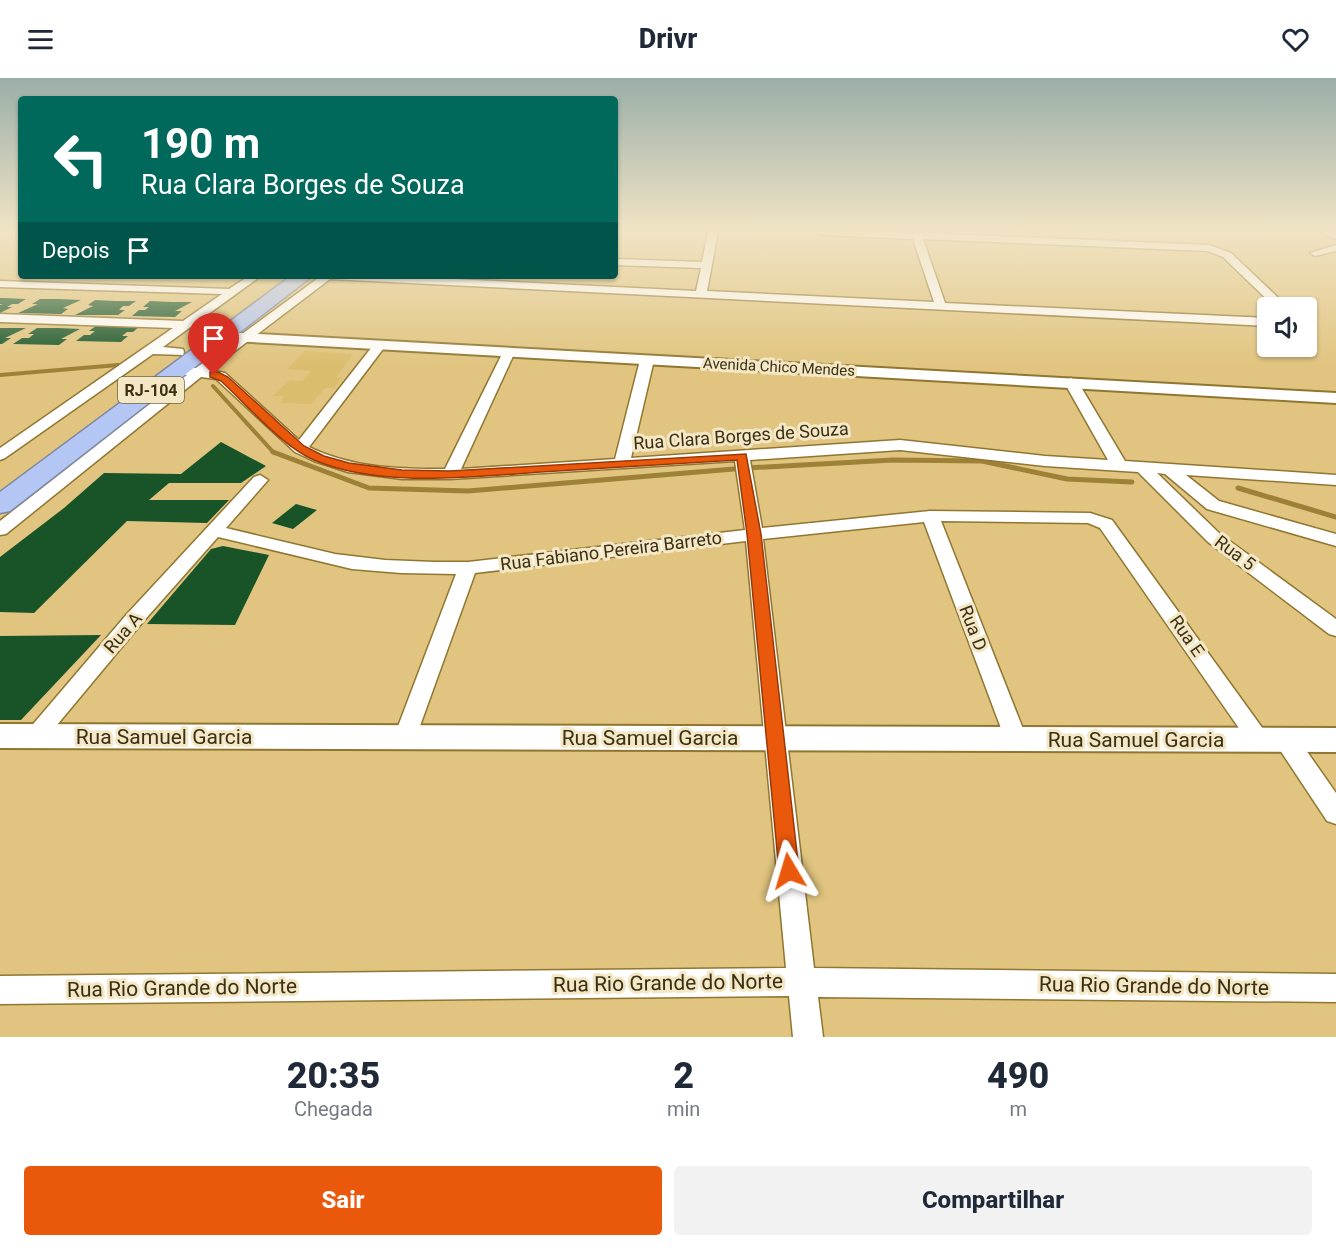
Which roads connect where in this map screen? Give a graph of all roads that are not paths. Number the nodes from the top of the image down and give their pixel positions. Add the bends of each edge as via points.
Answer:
1 (704, 277) edge
2 (931, 277) edge
3 (1250, 277) edge
4 (191, 279) edge
5 (251, 279) edge
6 (282, 279) edge
7 (300, 279) edge
8 (322, 279) edge
9 (383, 279) edge
10 (0, 284) edge
11 (0, 292) edge
12 (222, 296) junction
13 (701, 296) junction
14 (1271, 297) edge
15 (941, 307) junction
16 (0, 318) edge
17 (1257, 321) edge
18 (172, 324) junction
19 (187, 325) junction
20 (232, 338) junction
21 (378, 346) junction
22 (151, 350) junction
23 (508, 354) junction
24 (647, 360) junction
25 (185, 365) junction
26 (1071, 382) junction
27 (1336, 398) edge
28 (300, 449) junction
29 (0, 455) edge
30 (622, 464) junction
31 (743, 465) junction
32 (1120, 467) junction
33 (1143, 468) junction
34 (1170, 470) junction
35 (450, 474) junction
36 (260, 480) dead end
37 (1336, 480) edge
38 (0, 481) edge
39 (0, 505) edge
40 (1214, 505) junction
41 (930, 516) junction
42 (1191, 517) junction
43 (0, 530) edge
44 (214, 531) junction
45 (1114, 532) joint
46 (754, 534) junction
47 (1336, 540) edge
48 (468, 568) junction
49 (1336, 629) edge
50 (0, 736) edge
51 (34, 736) junction
52 (405, 737) junction
53 (774, 738) junction
54 (1016, 739) junction
55 (1273, 740) junction
56 (1336, 740) edge
57 (1336, 813) edge
58 (802, 982) junction
59 (1336, 988) edge
60 (0, 990) edge
61 (808, 1037) edge

1 - 13 street
2 - 15 street
3 - 14 street
4 - 12 street
5 - 12 street
6 - 25 highway, RJ-104
7 - 20 highway, RJ-104
8 - 20 street
9 - 13 street
10 - 12 street
11 - 12 street
12 - 18 street
12 - 19 street
13 - 15 street
15 - 17 street
16 - 18 street
18 - 19 street
19 - 22 street
20 - 21 street, Avenida Chico Mendes
20 - 25 highway, RJ-104
21 - 23 street, Avenida Chico Mendes
21 - 28 street
22 - 25 street, Rua Clara Borges de Souza
22 - 29 street
23 - 24 street, Avenida Chico Mendes
23 - 35 street
24 - 26 street, Avenida Chico Mendes
24 - 30 street
25 - 28 street, Rua Clara Borges de Souza via 224,379
25 - 38 highway, RJ-104
25 - 39 highway, RJ-104
25 - 43 street
26 - 27 street, Avenida Chico Mendes
26 - 32 street
28 - 35 street, Rua Clara Borges de Souza via 348,467 402,474
30 - 31 street, Rua Clara Borges de Souza
30 - 35 street, Rua Clara Borges de Souza
31 - 32 street, Rua Clara Borges de Souza via 900,445
31 - 46 street
32 - 33 street, Rua Clara Borges de Souza
33 - 34 street, Rua Clara Borges de Souza
33 - 42 street, Rua 5
34 - 37 street, Rua Clara Borges de Souza
34 - 40 street
36 - 44 street, Rua A
40 - 42 street
40 - 47 street
41 - 45 street, Rua Fabiano Pereira Barreto via 1090,518
41 - 46 street, Rua Fabiano Pereira Barreto
41 - 54 street, Rua D
42 - 49 street, Rua 5
44 - 48 street, Rua Fabiano Pereira Barreto via 376,567
44 - 51 street, Rua A
45 - 55 street, Rua E
46 - 48 street, Rua Fabiano Pereira Barreto
46 - 53 street
48 - 52 street
50 - 51 street, Rua Samuel Garcia
51 - 52 street, Rua Samuel Garcia
52 - 53 street, Rua Samuel Garcia
53 - 54 street, Rua Samuel Garcia
53 - 58 street
54 - 55 street, Rua Samuel Garcia
55 - 56 street, Rua Samuel Garcia
55 - 57 street, Rua E
58 - 59 street, Rua Rio Grande do Norte
58 - 60 street, Rua Rio Grande do Norte
58 - 61 street

